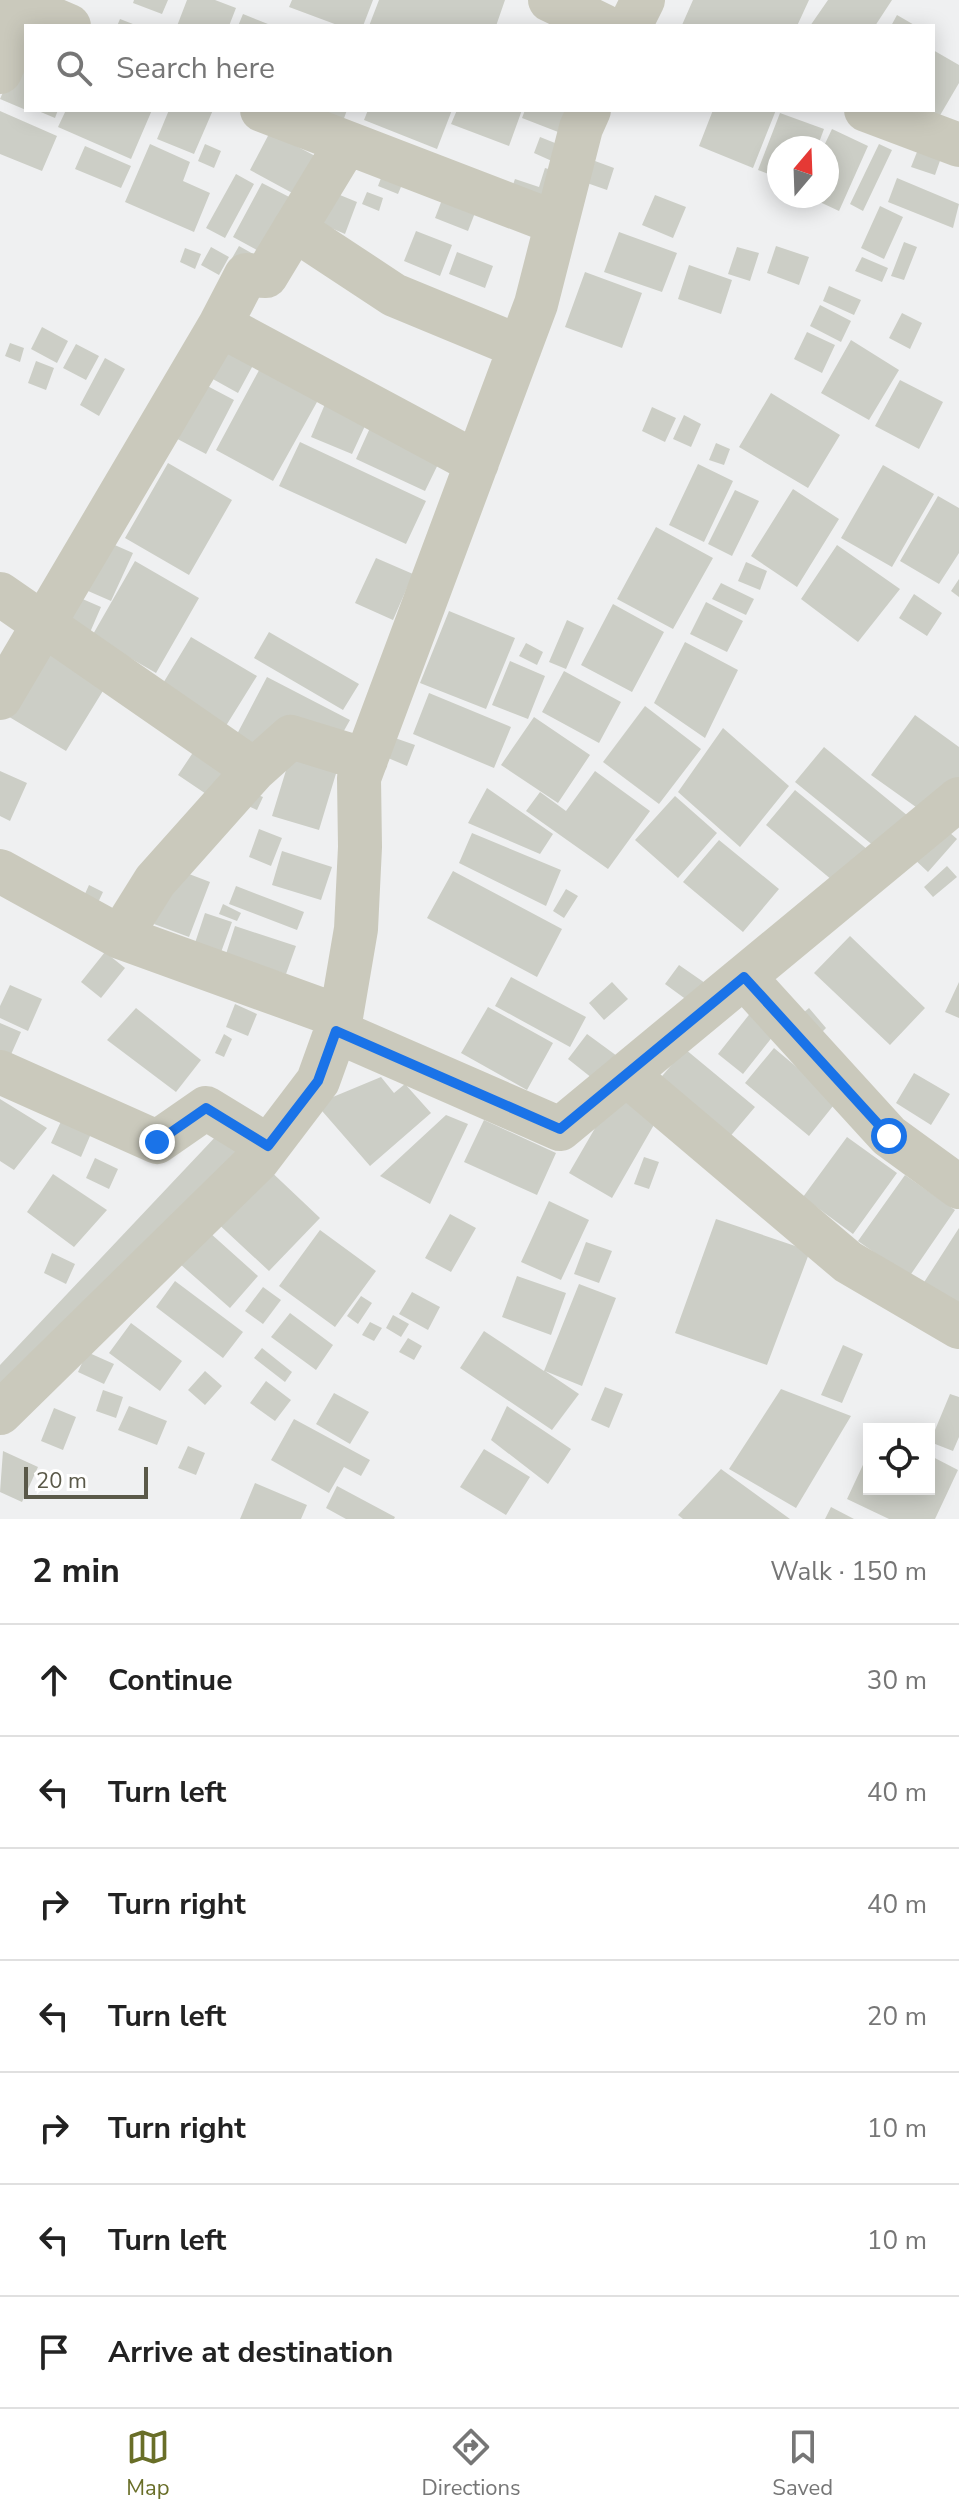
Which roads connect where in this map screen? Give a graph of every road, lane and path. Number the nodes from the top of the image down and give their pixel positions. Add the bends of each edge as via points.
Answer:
1 (550, 0) edge
2 (19, 4) edge
3 (631, 20) edge
4 (64, 24) edge
5 (0, 72) edge
6 (267, 112) edge
7 (588, 112) edge
8 (871, 112) edge
9 (346, 144) junction
10 (959, 145) edge
11 (556, 223) junction
12 (294, 229) junction
13 (220, 325) junction
14 (520, 347) junction
15 (477, 463) junction
16 (0, 594) edge
17 (45, 625) junction
18 (0, 698) edge
19 (366, 760) junction
20 (254, 770) junction
21 (959, 799) edge
22 (0, 871) edge
23 (120, 937) junction
24 (744, 977) junction
25 (339, 1024) junction
26 (0, 1072) edge
27 (626, 1074) junction
28 (268, 1146) junction
29 (959, 1187) edge
30 (959, 1327) edge
31 (0, 1413) edge

1 - 3 street
2 - 4 street
2 - 5 street
6 - 9 street
7 - 11 street
8 - 10 street
9 - 11 street
9 - 12 street
11 - 14 street
12 - 13 street via 266,276 246,275
12 - 14 street via 394,295
13 - 15 street
13 - 17 street
14 - 15 street
15 - 19 street
16 - 17 street
17 - 18 street
17 - 20 street
19 - 20 street via 291,737
19 - 25 street via 359,778 356,929
20 - 23 street via 155,881
21 - 24 street
22 - 23 street
23 - 25 street
24 - 27 street
24 - 29 street via 889,1136
25 - 27 street via 560,1129
25 - 28 street via 318,1081
26 - 28 street via 157,1142 206,1108
27 - 30 street via 848,1262
28 - 31 street

